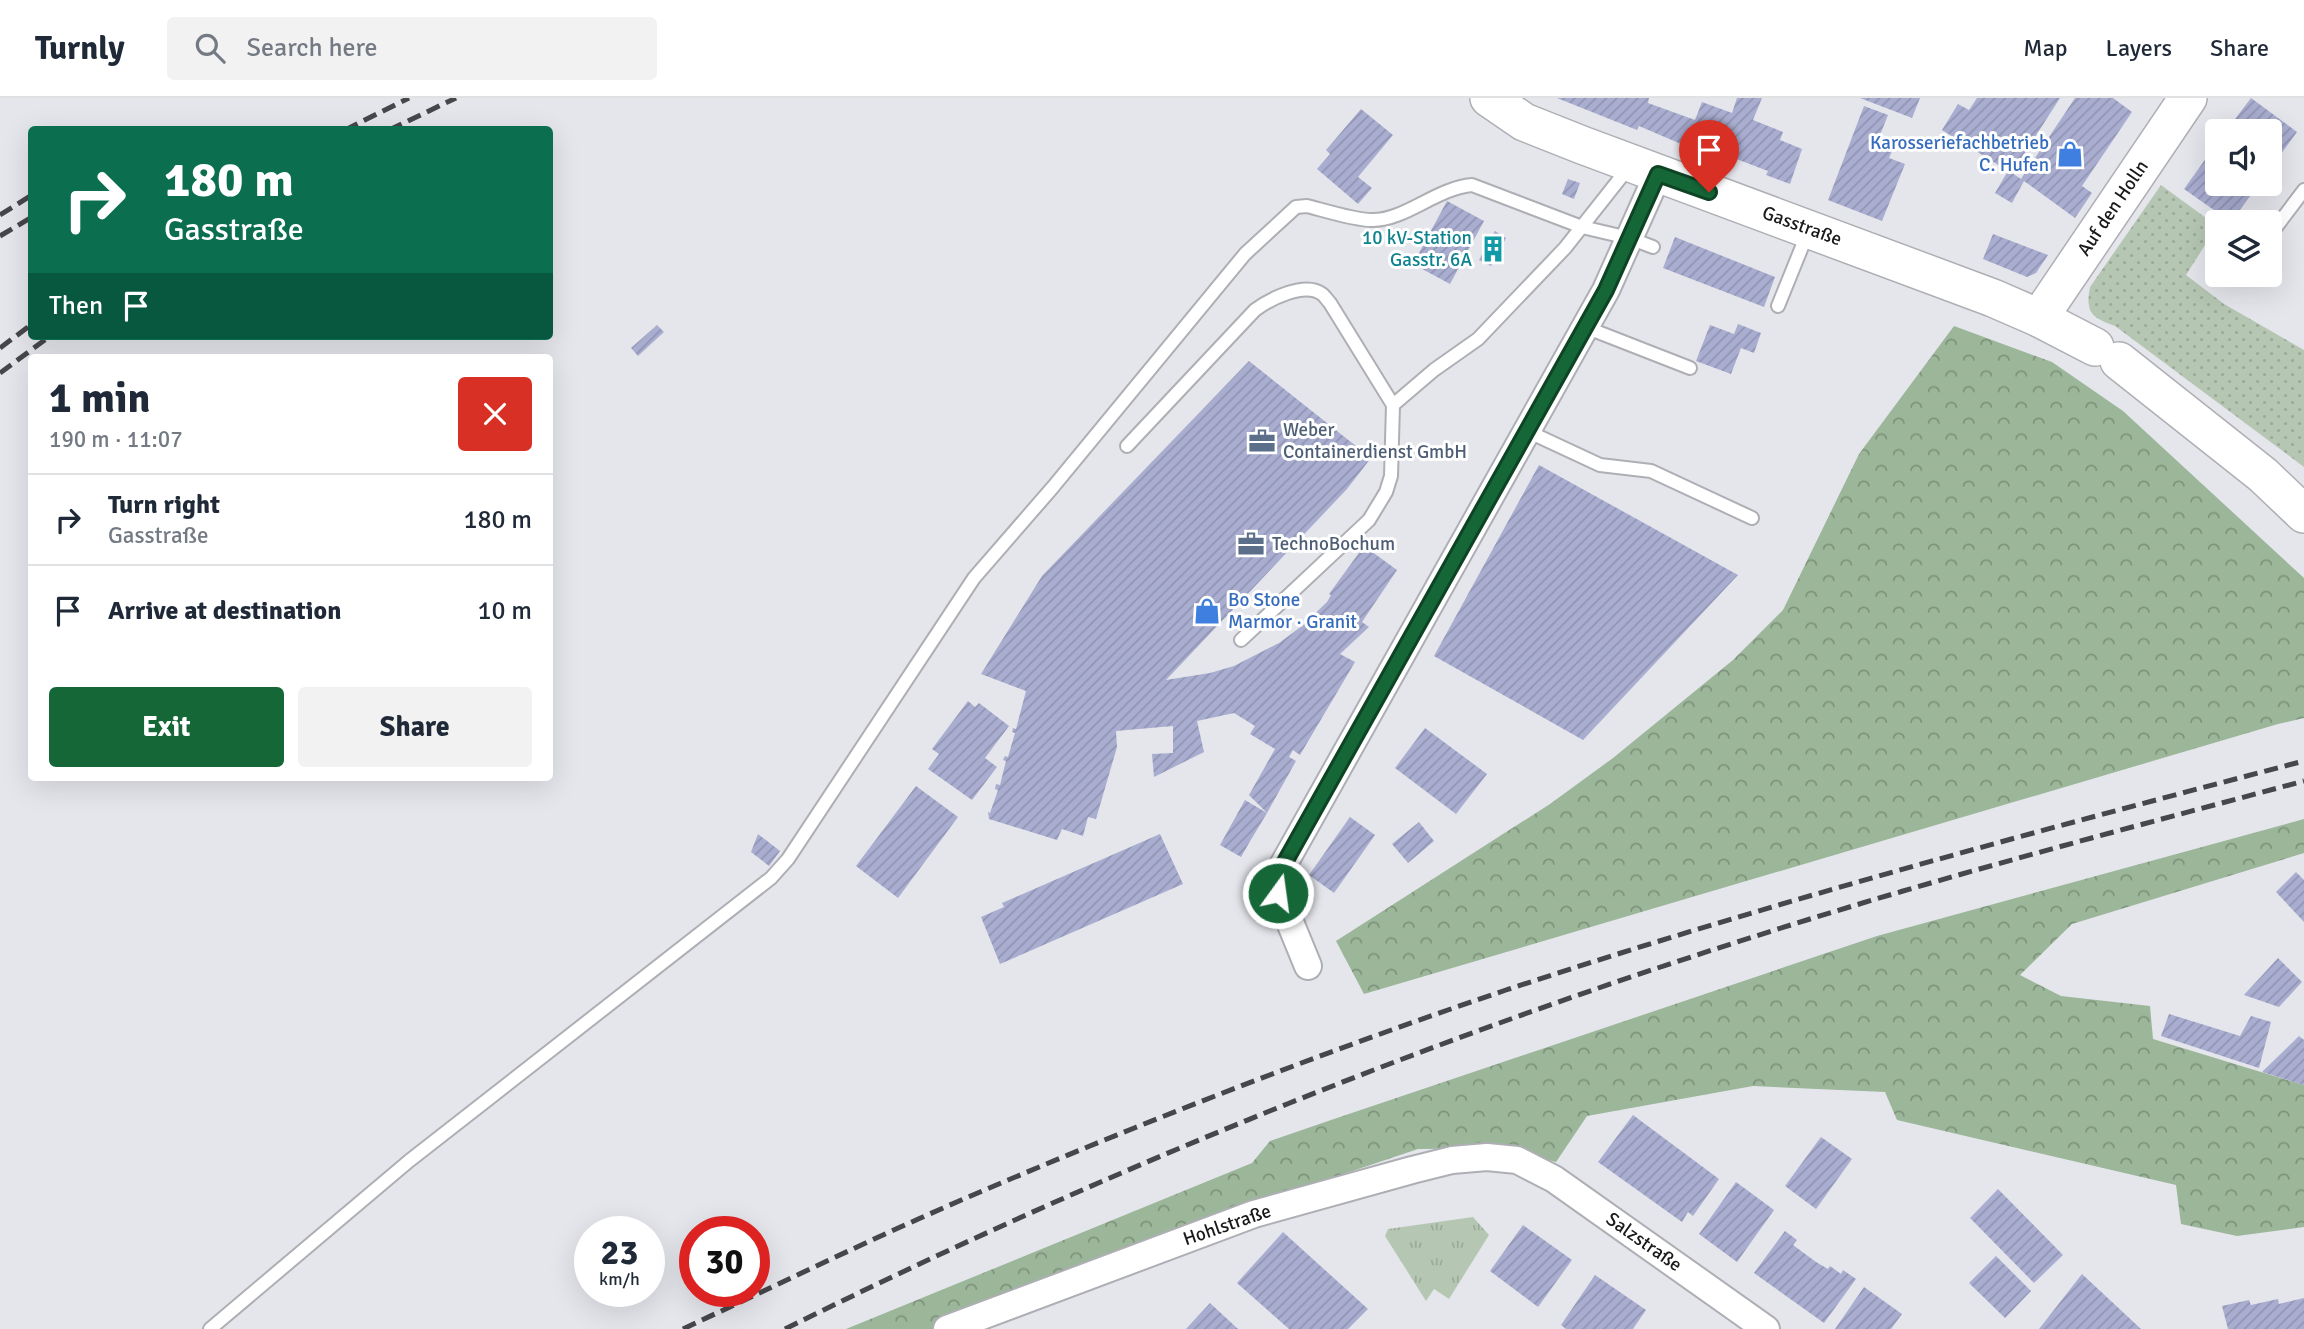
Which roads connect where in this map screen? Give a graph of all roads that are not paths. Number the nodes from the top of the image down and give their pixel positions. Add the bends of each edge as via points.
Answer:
1 (1489, 98) edge
2 (2188, 98) edge
3 (1645, 169) junction
4 (2304, 190) edge
5 (2282, 219) edge
6 (1582, 227) junction
7 (1809, 228) junction
8 (1641, 243) junction
9 (1778, 306) dead end
10 (2039, 318) junction
11 (1585, 327) junction
12 (1690, 368) dead end
13 (1393, 405) junction
14 (1527, 431) junction
15 (1127, 446) dead end
16 (2304, 514) edge
17 (1752, 518) dead end
18 (1241, 640) dead end
19 (1308, 966) dead end
20 (1517, 1160) joint
21 (210, 1329) edge
22 (947, 1329) edge
23 (1766, 1329) edge

1 - 3 street, Gasstraße via 1524,122
2 - 10 street, Auf den Holln
3 - 6 lane
3 - 7 street, Gasstraße
3 - 8 street
4 - 5 lane
6 - 8 lane
6 - 13 lane via 1478,339
6 - 21 lane via 1472,185 1372,220 1296,207 1245,254 974,578 771,878 409,1161
7 - 9 lane
7 - 10 street, Gasstraße
8 - 11 street
10 - 16 street, Gasstraße via 2107,354 2263,475
11 - 12 lane
11 - 14 street
13 - 15 lane via 1330,303 1321,293 1305,289 1272,298 1255,310
13 - 18 lane via 1391,475 1369,520
14 - 17 lane via 1600,465 1651,471
14 - 19 street via 1281,869 1278,893
20 - 22 street, Hohlstraße via 1452,1160 1254,1214
20 - 23 street, Salzstraße via 1554,1179

